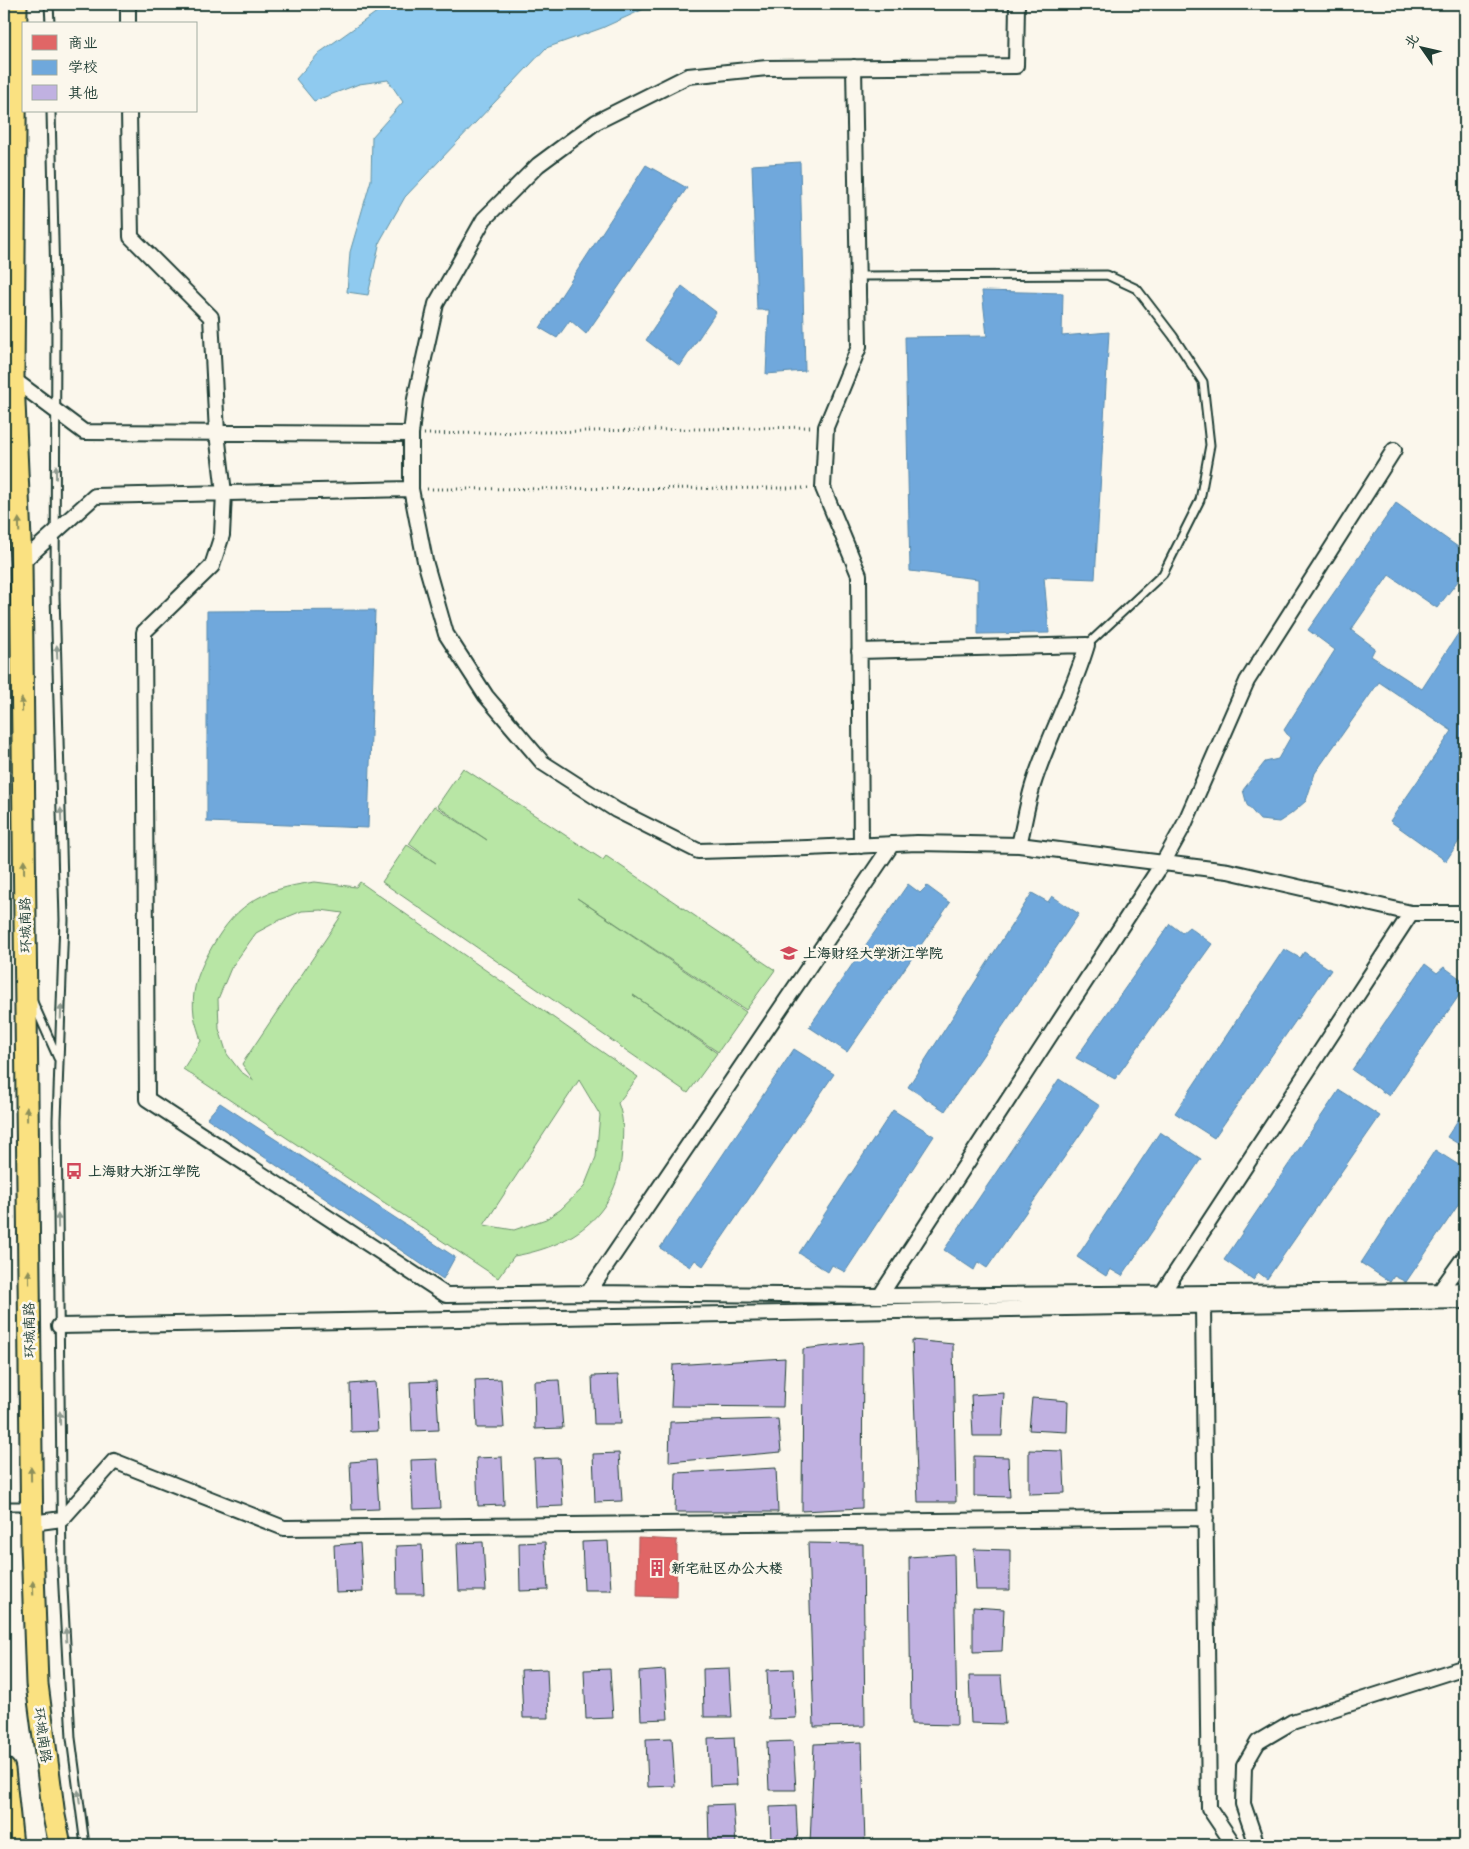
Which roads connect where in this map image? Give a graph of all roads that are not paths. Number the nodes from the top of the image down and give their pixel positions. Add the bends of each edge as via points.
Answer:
1 (16, 4) edge
2 (49, 4) edge
3 (128, 4) edge
4 (1017, 4) edge
5 (50, 22) edge
6 (128, 22) edge
7 (854, 67) junction
8 (52, 112) edge
9 (130, 112) edge
10 (858, 276) junction
11 (13, 379) junction
12 (56, 411) junction
13 (218, 433) junction
14 (411, 434) junction
15 (1394, 450) dead end
16 (411, 489) junction
17 (224, 493) junction
18 (56, 532) junction
19 (21, 563) junction
20 (1087, 645) junction
21 (859, 651) junction
22 (892, 844) junction
23 (1019, 845) junction
24 (861, 846) junction
25 (1164, 861) junction
26 (1411, 913) junction
27 (1465, 913) edge
28 (26, 986) junction
29 (59, 1061) junction
30 (1465, 1256) edge
31 (1465, 1290) edge
32 (1440, 1291) junction
33 (1163, 1292) junction
34 (588, 1293) junction
35 (880, 1296) junction
36 (1465, 1302) edge
37 (1203, 1306) junction
38 (59, 1326) junction
39 (4, 1506) edge
40 (32, 1515) junction
41 (1206, 1518) junction
42 (62, 1520) junction
43 (1465, 1667) edge
44 (4, 1769) edge
45 (12, 1845) edge
46 (60, 1845) edge
47 (85, 1845) edge
48 (1234, 1845) edge
49 (1257, 1845) edge

1 - 11 main road, 环城南路
2 - 5 lane
3 - 6 street
4 - 7 street via 1016,66
7 - 10 street
7 - 14 street via 767,68 688,76 596,122 538,165 484,219 436,304 415,399
8 - 12 lane
9 - 13 street via 131,237 211,317
10 - 20 lane via 1107,275 1137,289 1204,382 1210,445 1200,500 1162,574
10 - 21 street via 859,347 826,427 824,488 859,575
11 - 12 street
19 -> 11 main road, 环城南路
12 - 13 street via 84,432
18 -> 12 lane
13 - 14 street
13 - 17 street
14 - 16 street
15 - 25 street via 1247,681 1184,825
16 - 17 street
16 - 24 street via 446,634 486,696 543,763 616,810 698,851
17 - 18 street via 95,496
17 - 34 street via 222,535 212,566 144,632 147,1099 446,1295
18 - 19 street
29 -> 18 lane via 64,920
28 -> 19 main road, 环城南路
20 - 21 street
20 - 23 street via 1033,785
21 - 24 street
22 - 23 street
22 - 24 street
22 - 34 street
23 - 25 street
25 - 26 street via 1228,871
25 - 35 street
26 - 27 street
26 - 33 street
28 - 29 lane
40 -> 28 main road, 环城南路
38 -> 29 lane
30 - 32 street
31 - 32 street
32 - 33 street
33 - 35 street
34 - 35 street
36 - 37 street
37 - 38 street
37 - 41 street
42 -> 38 lane
39 - 40 lane
40 - 42 street
46 -> 40 main road, 环城南路 via 36,1684
41 - 42 street via 284,1528 114,1461
41 - 48 street via 1209,1808
47 -> 42 lane via 71,1738
43 - 49 street via 1292,1722 1258,1742 1244,1766 1243,1804
44 - 45 main road

